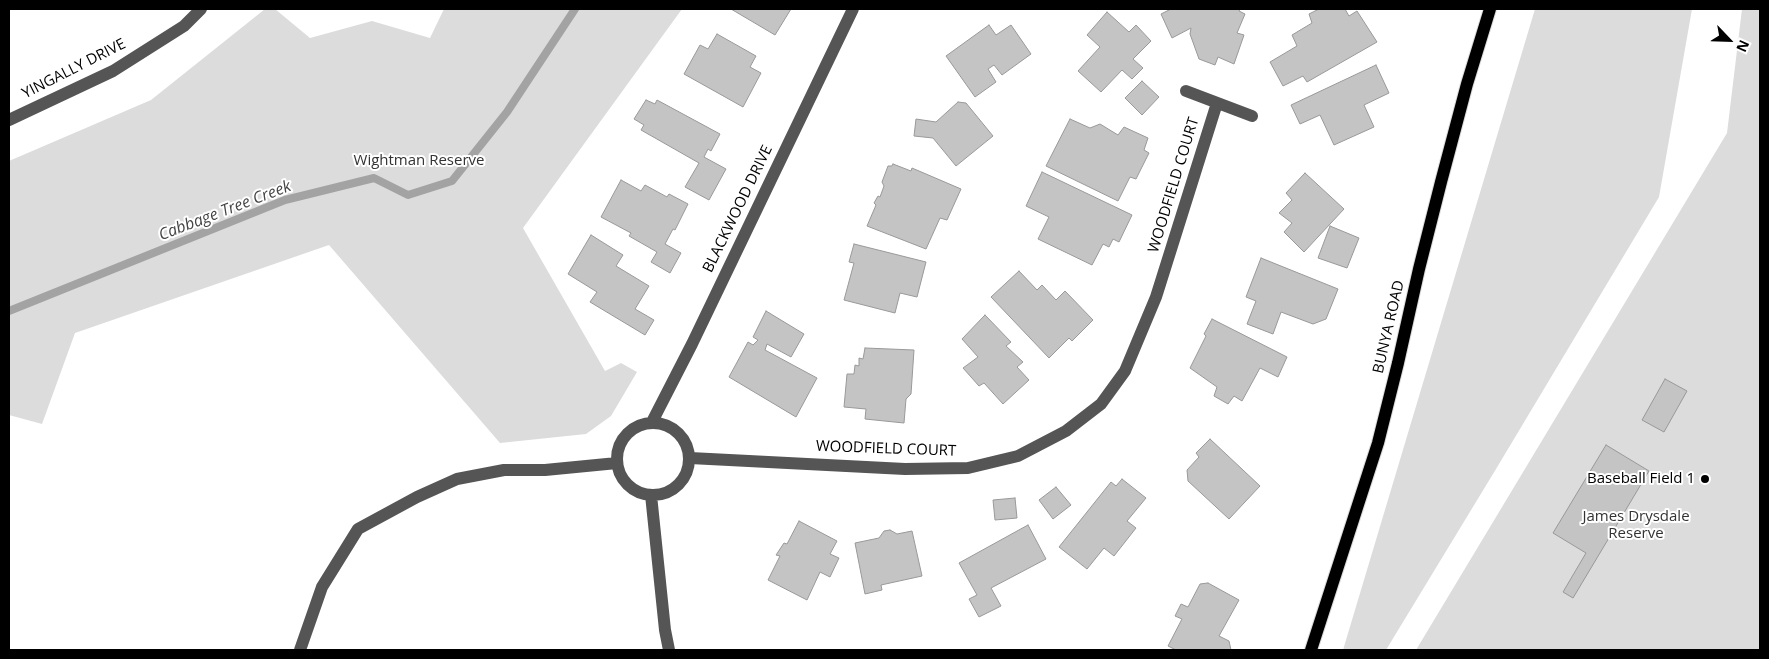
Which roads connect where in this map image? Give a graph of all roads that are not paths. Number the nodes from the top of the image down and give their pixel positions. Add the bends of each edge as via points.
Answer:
1 (201, 9) edge
2 (853, 9) edge
3 (1490, 9) edge
4 (1186, 92) dead end
5 (1217, 103) junction
6 (1252, 116) dead end
7 (9, 120) edge
8 (652, 422) junction
9 (690, 458) junction
10 (617, 462) junction
11 (651, 495) junction
12 (300, 650) edge
13 (669, 650) edge
14 (1311, 650) edge

1 - 7 street, YINGALLY DRIVE via 184,26 113,71
2 - 8 street, BLACKWOOD DRIVE
3 - 14 main road, BUNYA ROAD via 1455,128 1378,444
4 - 5 street
5 - 6 street
5 - 9 street, WOODFIELD COURT via 1156,297 1125,371 1101,404 1066,432 1018,456 968,468 905,469
8 - 9 street via 674,428 688,447
8 - 10 street via 630,431 622,440
9 - 11 street via 683,481 663,494
10 - 11 street via 625,482 637,491
10 - 12 street via 545,470 504,470 456,479 358,529 322,587
11 - 13 street

